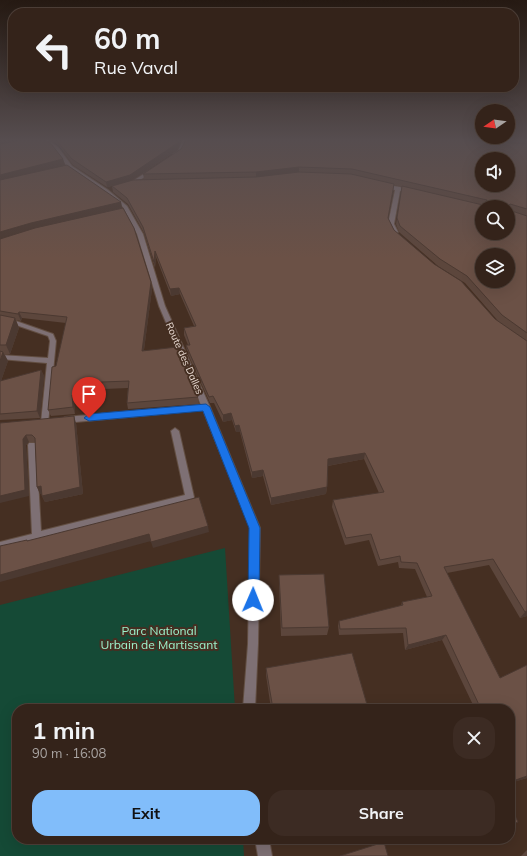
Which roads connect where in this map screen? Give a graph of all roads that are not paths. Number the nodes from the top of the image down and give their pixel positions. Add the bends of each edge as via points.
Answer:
1 (90, 180) edge
2 (139, 180) edge
3 (374, 182) edge
4 (134, 183) junction
5 (142, 183) edge
6 (127, 185) edge
7 (398, 188) junction
8 (420, 194) edge
9 (401, 238) edge
10 (0, 320) edge
11 (0, 357) edge
12 (51, 361) junction
13 (206, 407) junction
14 (176, 431) dead end
15 (32, 445) edge
16 (37, 537) junction
17 (0, 546) edge
18 (249, 704) edge
19 (263, 844) edge
20 (265, 856) edge

1 - 13 street, Route des Dalles via 110,190 125,206 124,211 140,234 162,306
2 - 4 street
3 - 7 street
4 - 5 street
4 - 6 street
7 - 8 street
7 - 9 street via 391,224
10 - 12 street via 14,322 51,335
11 - 12 street
12 - 13 street via 41,422
13 - 18 street, Route des Dalles via 255,528
14 - 16 street via 190,497
15 - 16 street
16 - 17 street
19 - 20 street

